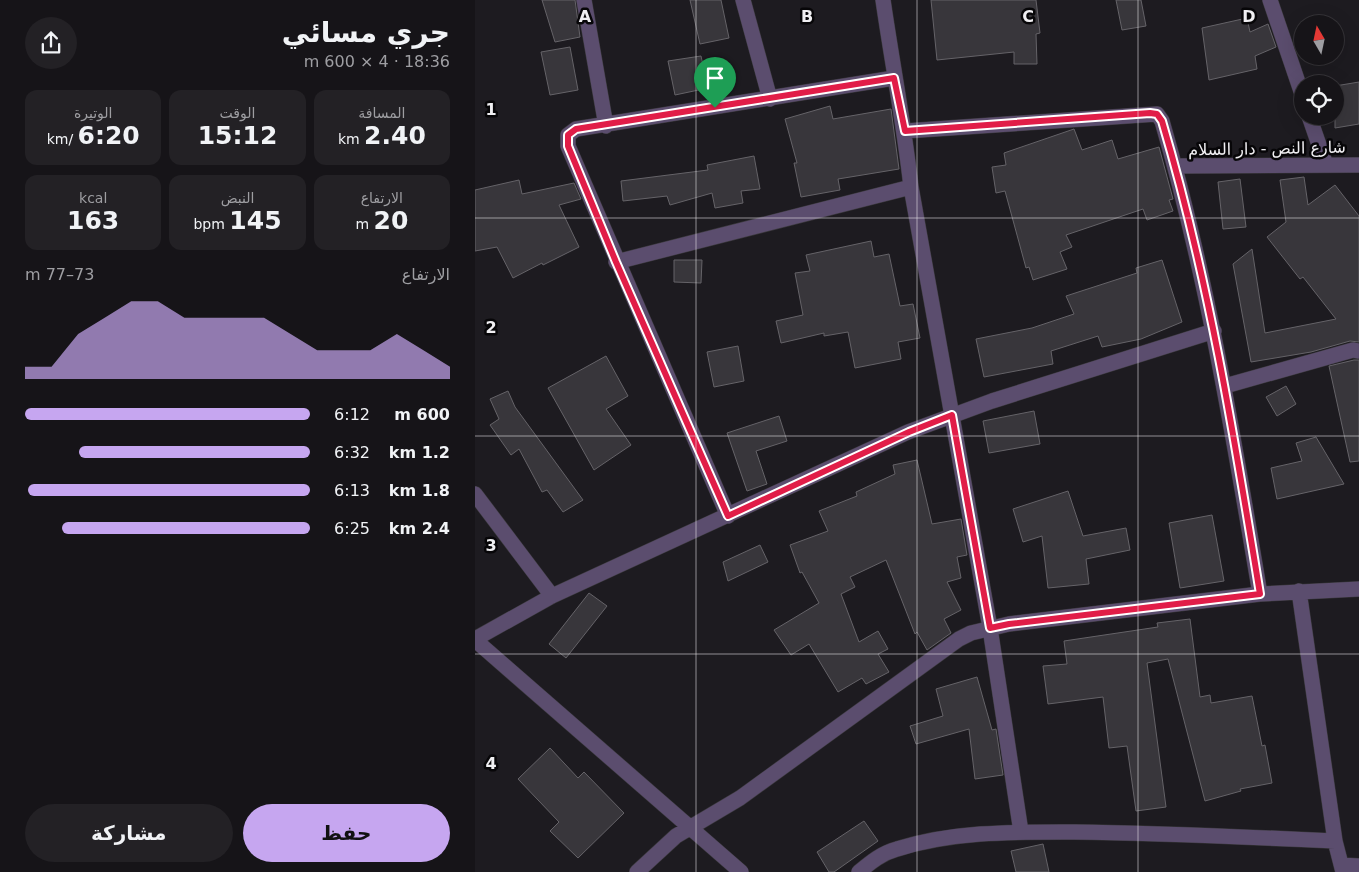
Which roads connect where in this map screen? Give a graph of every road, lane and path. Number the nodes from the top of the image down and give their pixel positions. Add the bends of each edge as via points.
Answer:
1 (584, 0) edge
2 (743, 0) edge
3 (883, 0) edge
4 (1270, 0) edge
5 (1296, 75) edge
6 (894, 78) junction
7 (770, 99) junction
8 (1312, 125) edge
9 (606, 126) junction
10 (905, 131) junction
11 (1326, 165) junction
12 (1359, 165) edge
13 (1175, 166) junction
14 (911, 187) junction
15 (616, 262) junction
16 (1214, 330) junction
17 (1359, 351) edge
18 (1225, 386) junction
19 (952, 415) junction
20 (475, 494) edge
21 (728, 516) junction
22 (1359, 589) edge
23 (1299, 591) junction
24 (1260, 594) junction
25 (552, 596) junction
26 (990, 628) junction
27 (475, 639) edge
28 (689, 828) junction
29 (1021, 832) junction
30 (1335, 841) junction
31 (1359, 866) edge
32 (1343, 869) edge
33 (637, 872) edge
34 (741, 872) edge
35 (859, 872) edge

1 - 9 street
2 - 7 street
3 - 6 street
4 - 5 street
6 - 7 street
6 - 10 street
7 - 9 street
8 - 11 street
9 - 15 street via 576,129 568,135 568,141
10 - 13 street via 1150,113 1157,114 1162,121
10 - 14 street
11 - 12 street, شارع النص - دار السلام
11 - 13 street, شارع النص - دار السلام
13 - 16 street
14 - 15 street
14 - 19 street
15 - 21 street
16 - 18 street
16 - 19 street
17 - 18 street
18 - 24 street
19 - 21 street
19 - 26 street
20 - 25 street
21 - 25 street
22 - 23 street
23 - 24 street
23 - 30 street
24 - 26 street
25 - 27 street
26 - 28 street via 959,639 763,781
26 - 29 street
27 - 28 street
28 - 33 street
28 - 34 street
29 - 30 street via 1147,833
29 - 35 street via 963,836 915,844 876,858
30 - 32 street
31 - 32 street

